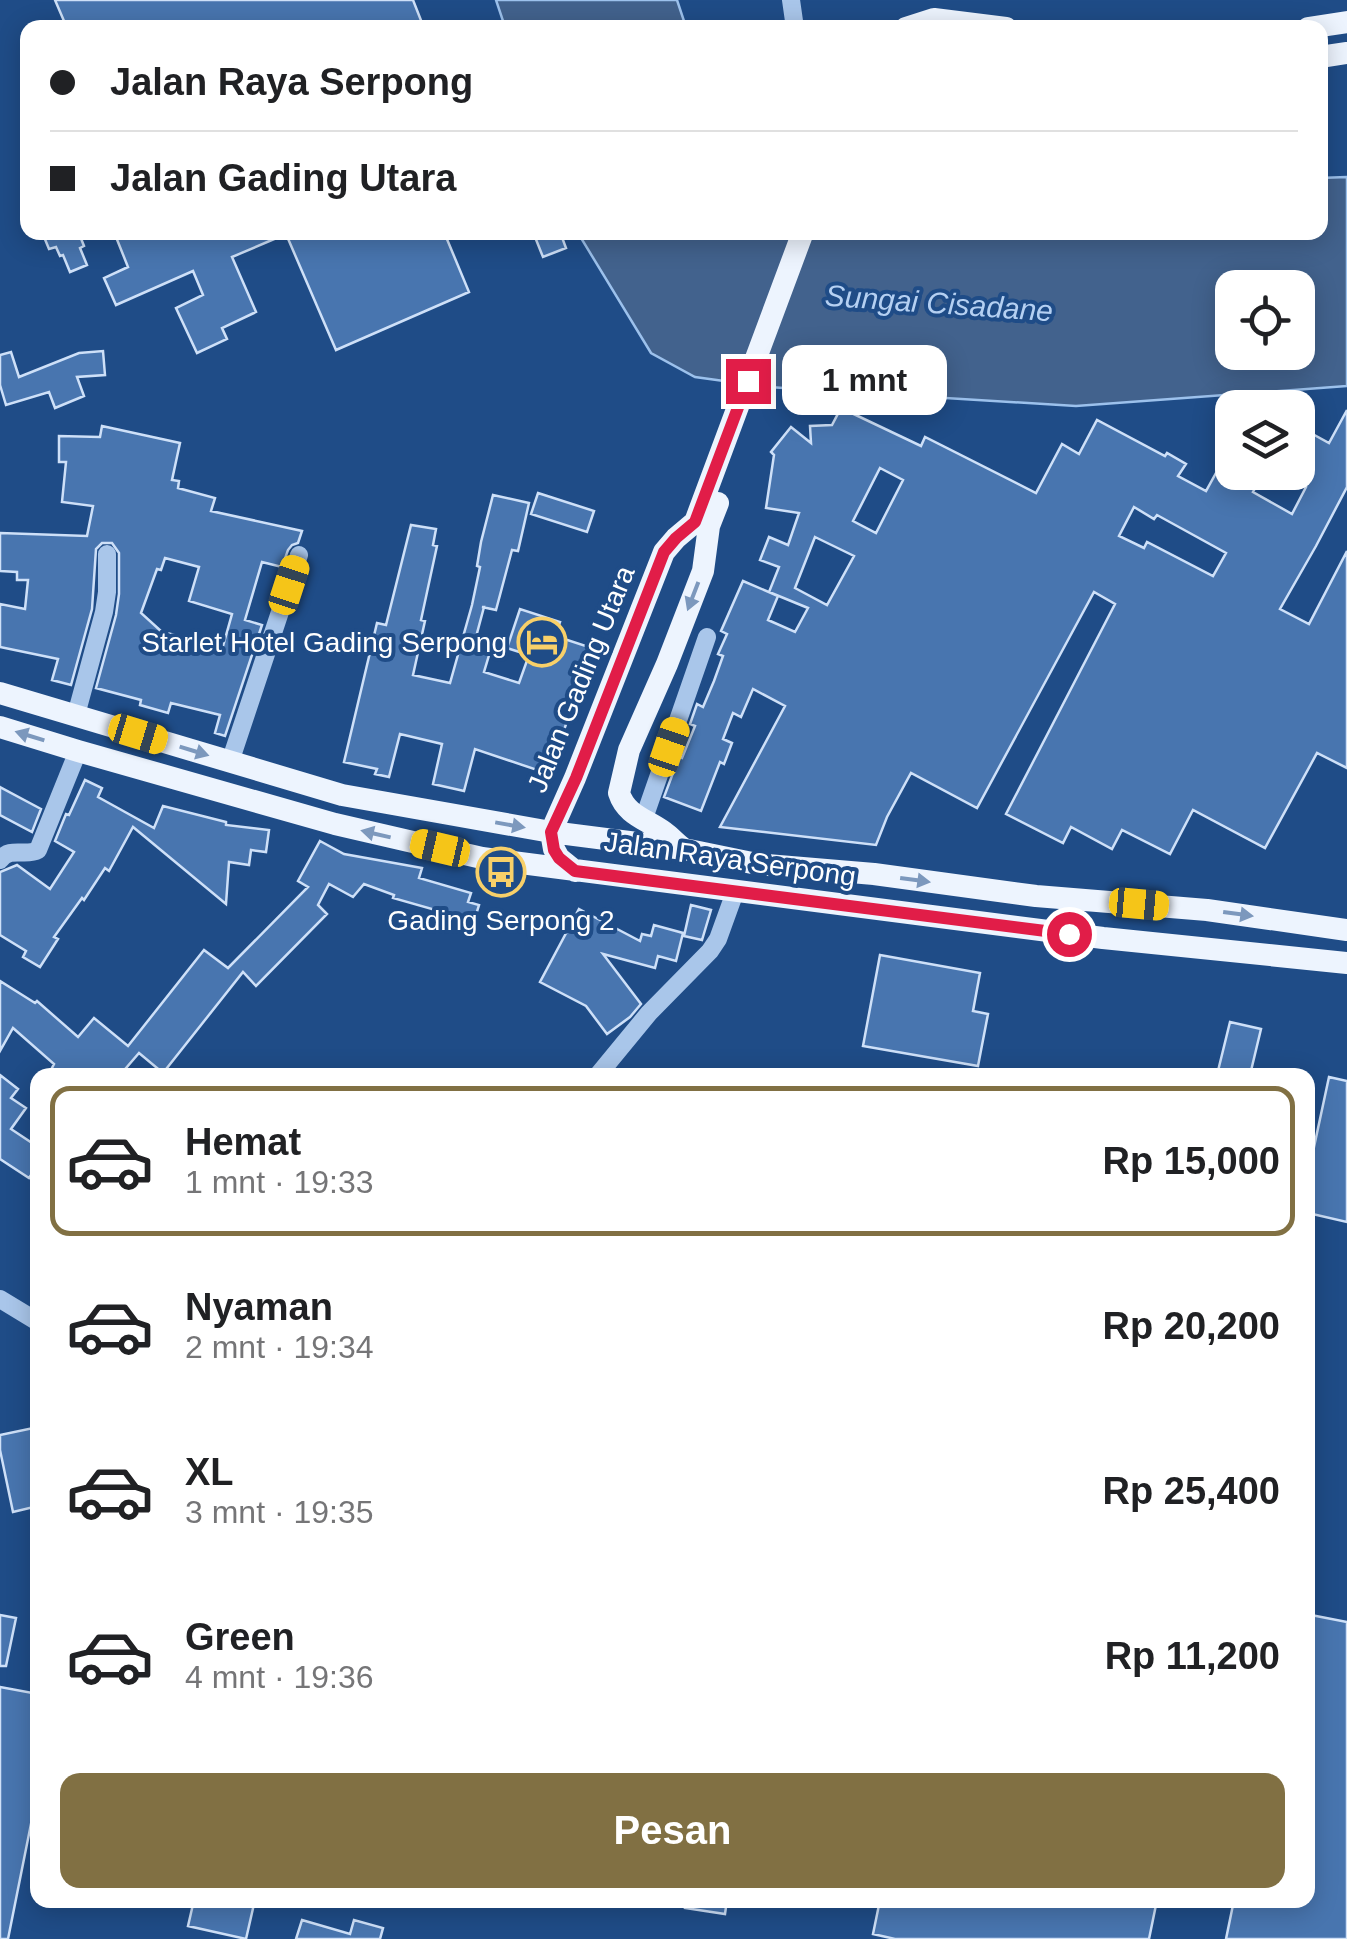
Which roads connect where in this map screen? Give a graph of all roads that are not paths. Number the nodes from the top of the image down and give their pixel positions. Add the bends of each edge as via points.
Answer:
1 (800, 240) edge
2 (815, 240) edge
3 (714, 494) junction
4 (107, 554) dead end
5 (299, 555) dead end
6 (706, 637) dead end
7 (0, 693) edge
8 (76, 715) junction
9 (0, 727) edge
10 (78, 751) junction
11 (230, 762) junction
12 (644, 821) junction
13 (551, 832) junction
14 (684, 849) junction
15 (0, 860) edge
16 (575, 871) junction
17 (735, 892) junction
18 (1347, 930) edge
19 (1347, 963) edge
20 (604, 1068) edge
21 (0, 1299) edge
22 (30, 1317) edge

1 - 3 main road, Jalan Gading Utara
2 - 3 main road, Jalan Gading Utara
3 -> 12 main road, Jalan Gading Utara via 703,571 620,787 620,799
3 - 13 main road, Jalan Gading Utara via 664,552
4 - 8 street via 104,612
5 - 11 street
6 - 12 street
7 - 8 main road, Jalan Raya Serpong
8 -> 11 main road, Jalan Raya Serpong
10 -> 9 main road, Jalan Raya Serpong
10 - 15 street via 38,850
16 -> 10 main road, Jalan Raya Serpong via 482,858 335,824
11 -> 13 main road, Jalan Raya Serpong via 342,795
12 - 14 main road, Jalan Gading Utara
13 - 14 main road, Jalan Raya Serpong
13 - 16 main road, Jalan Gading Utara via 554,850
14 -> 18 main road, Jalan Raya Serpong via 756,864
16 - 17 main road, Jalan Raya Serpong
17 - 19 main road, Jalan Raya Serpong
17 - 20 street via 710,951
21 - 22 street

